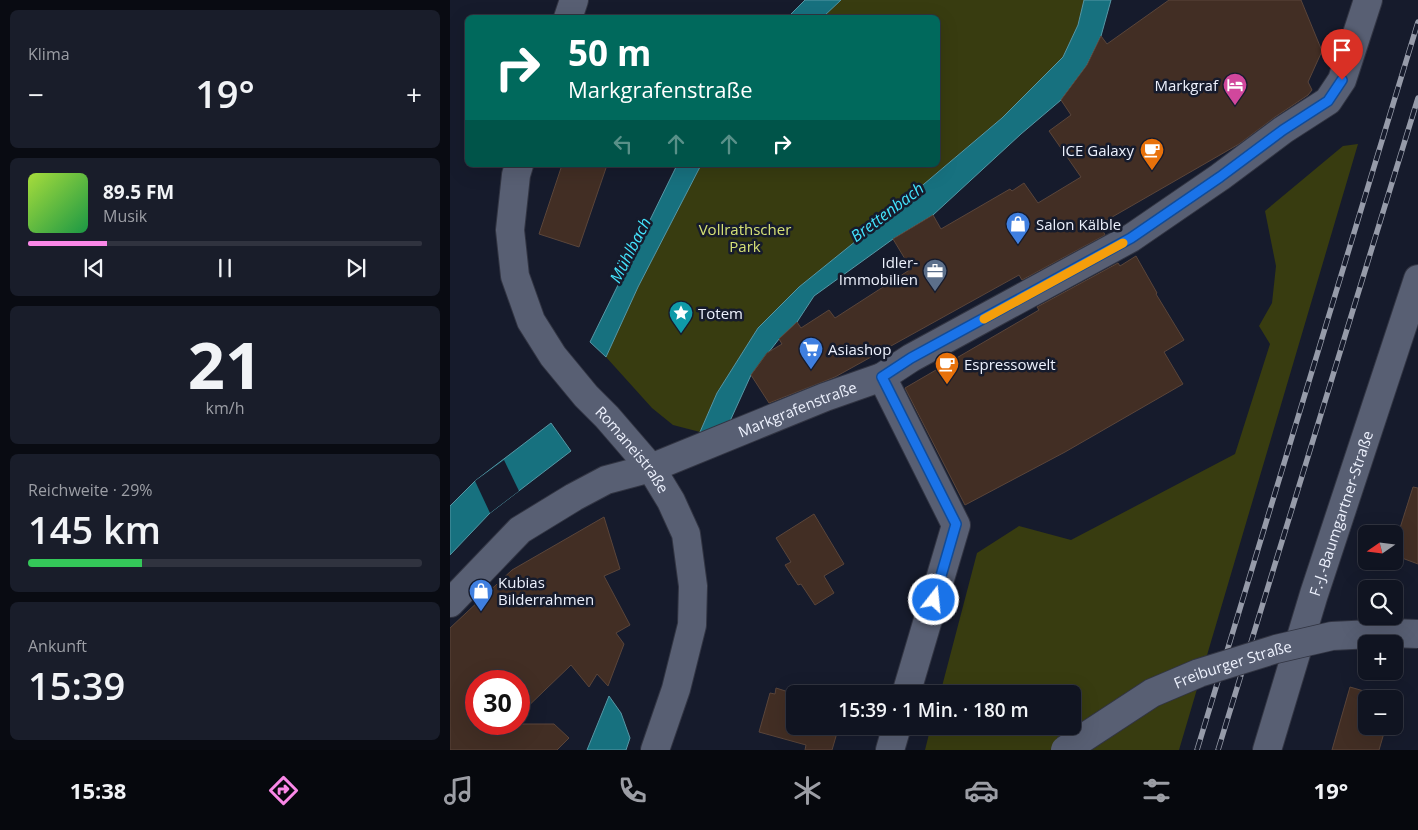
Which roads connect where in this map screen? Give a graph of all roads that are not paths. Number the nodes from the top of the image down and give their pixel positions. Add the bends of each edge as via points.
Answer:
1 (574, 0) edge
2 (1368, 0) edge
3 (569, 15) edge
4 (518, 167) edge
5 (1418, 280) edge
6 (882, 377) junction
7 (651, 468) junction
8 (450, 603) edge
9 (1418, 634) edge
10 (909, 685) edge
11 (894, 735) edge
12 (655, 750) edge
13 (890, 750) edge
14 (1065, 750) edge
15 (1267, 750) edge

1 - 3 street
2 - 6 street, Markgrafenstraße via 1342,80 1328,101 1131,238
4 - 7 street, Romaneistraße via 510,230 515,276 531,321 553,356
5 - 15 street, F.-J.-Baumgartner-Straße via 1314,594
6 - 7 street, Markgrafenstraße
6 - 10 street via 956,524
7 - 8 street, Markgrafenstraße via 606,480 520,530
7 - 12 street, Romaneistraße via 686,534 693,586 692,624 676,689
9 - 14 street, Freiburger Straße, bridge via 1332,636 1199,673 1152,693
11 - 13 street

